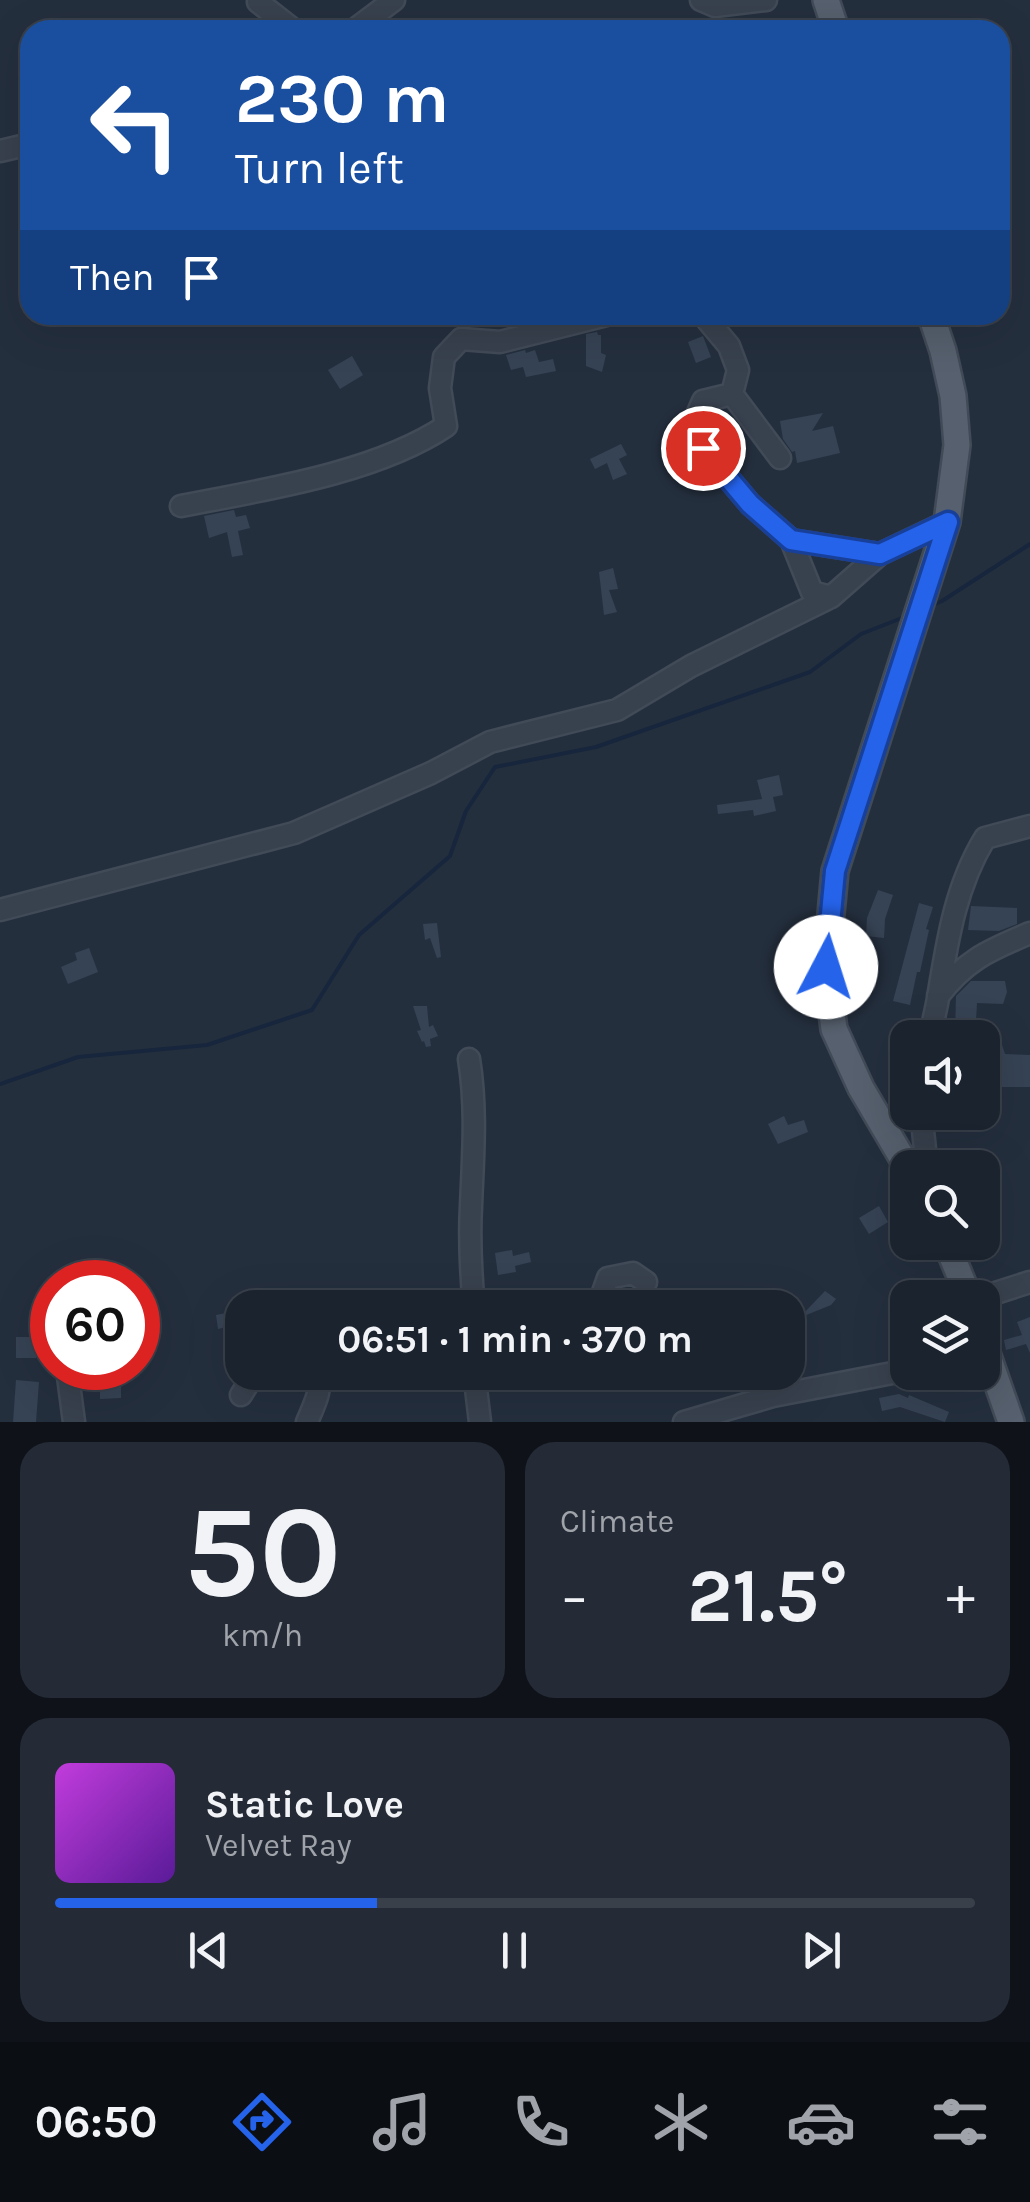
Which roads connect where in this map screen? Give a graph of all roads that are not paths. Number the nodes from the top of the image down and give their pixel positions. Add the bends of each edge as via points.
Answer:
1 (394, 0) edge
2 (701, 0) edge
3 (766, 0) edge
4 (258, 2) edge
5 (281, 20) edge
6 (367, 20) edge
7 (567, 325) edge
8 (714, 325) edge
9 (935, 325) edge
10 (732, 394) junction
11 (780, 458) dead end
12 (181, 506) dead end
13 (948, 522) junction
14 (791, 540) junction
15 (880, 554) junction
16 (831, 596) junction
17 (1030, 826) edge
18 (0, 910) edge
19 (1030, 933) edge
20 (938, 996) junction
21 (933, 1020) edge
22 (469, 1059) dead end
23 (897, 1150) edge
24 (646, 1282) dead end
25 (1030, 1282) edge
26 (473, 1290) edge
27 (604, 1290) edge
28 (1000, 1292) edge
29 (890, 1373) edge
30 (70, 1390) edge
31 (244, 1390) edge
32 (319, 1390) edge
33 (476, 1390) edge
34 (1000, 1390) edge
35 (241, 1396) dead end
36 (74, 1422) edge
37 (308, 1422) edge
38 (480, 1422) edge
39 (684, 1422) edge
40 (1011, 1422) edge

1 - 6 street
2 - 3 street via 716,6
4 - 5 street
7 - 12 street via 500,342 461,338 444,357 446,426 432,435 302,482
8 - 10 street via 738,370
9 - 13 main road via 956,429
10 - 11 street
10 - 14 street via 703,401 693,424 703,448 750,504
13 - 15 street
13 - 23 main road via 835,871 826,967 834,1029
14 - 15 street
14 - 16 street via 812,592
15 - 16 street
16 - 18 street via 616,710 490,742 294,833
17 - 20 street via 984,838 971,860
19 - 20 street via 976,958
20 - 21 street
22 - 26 street
24 - 27 street via 632,1273 608,1278
25 - 28 street
29 - 39 street
30 - 36 street
31 - 35 street
32 - 37 street
33 - 38 street
34 - 40 main road

